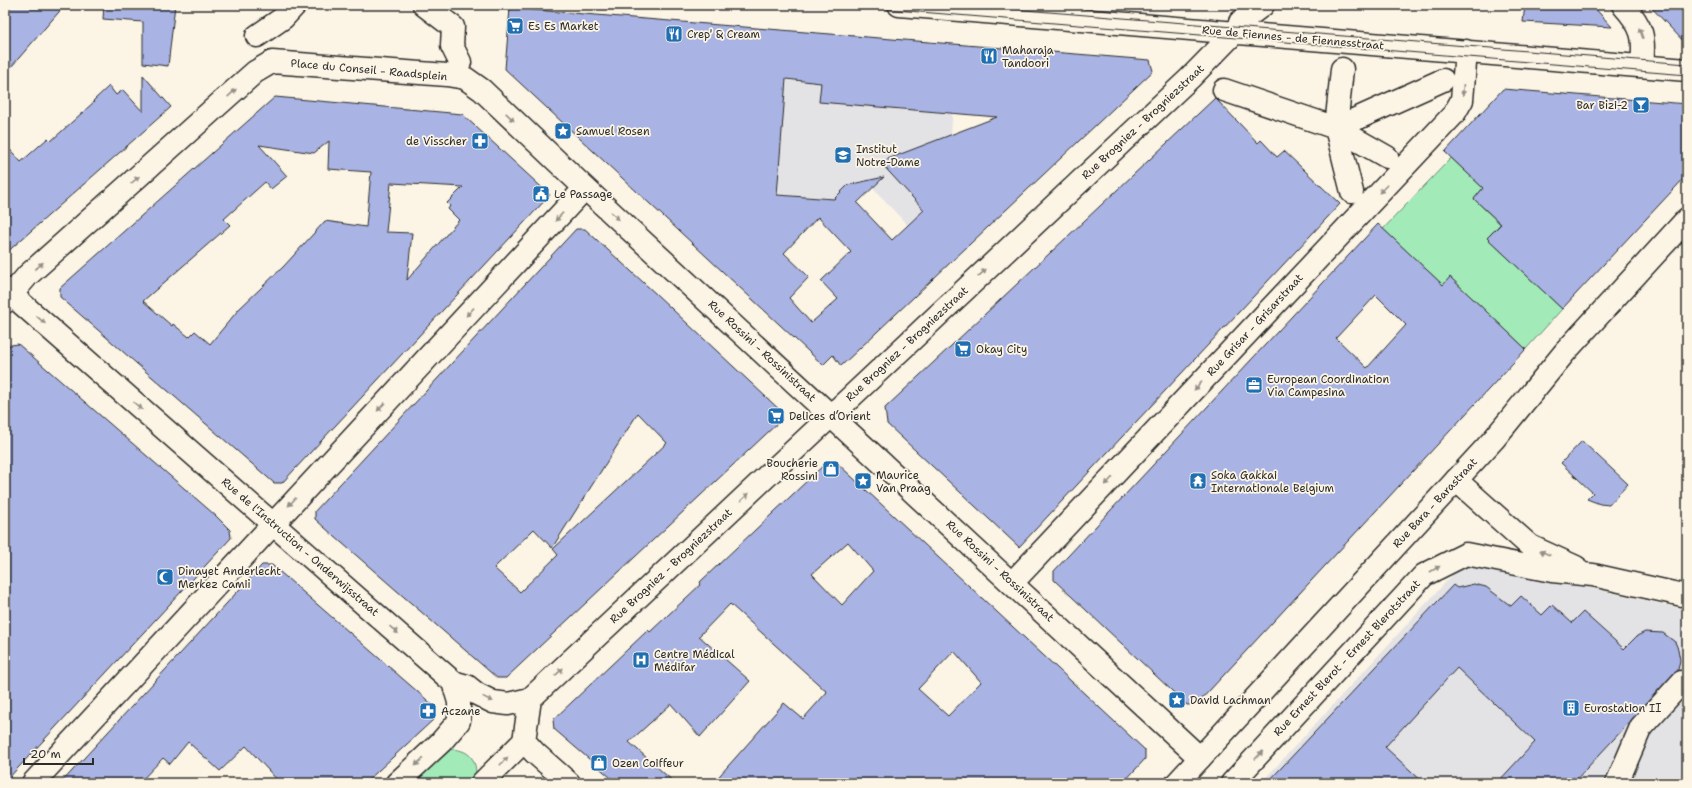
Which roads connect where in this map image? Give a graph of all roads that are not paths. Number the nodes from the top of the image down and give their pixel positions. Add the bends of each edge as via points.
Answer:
1 (424, 5) edge
2 (899, 5) edge
3 (1263, 5) edge
4 (1623, 5) edge
5 (287, 20) edge
6 (1234, 33) junction
7 (257, 36) dead end
8 (1466, 51) junction
9 (460, 62) dead end
10 (1642, 66) junction
11 (1342, 69) dead end
12 (1687, 70) edge
13 (1443, 80) dead end
14 (482, 90) joint
15 (1224, 90) dead end
16 (1336, 128) junction
17 (1387, 157) dead end
18 (585, 188) junction
19 (1352, 192) dead end
20 (1687, 219) edge
21 (7, 295) edge
22 (831, 415) junction
23 (1456, 480) junction
24 (273, 523) junction
25 (1593, 575) junction
26 (1012, 583) junction
27 (1687, 596) edge
28 (453, 682) junction
29 (1682, 682) dead end
30 (530, 699) junction
31 (524, 741) junction
32 (1200, 758) junction
33 (32, 783) edge
34 (397, 783) edge
35 (482, 783) edge
36 (569, 783) edge
37 (1177, 783) edge
38 (1232, 783) edge
39 (1617, 783) edge

1 - 9 street via 453,27 452,46
2 - 6 street, Rue de Fiennes - de Fiennesstraat
3 - 6 street, Rue Brogniez - Brogniezstraat via 1240,22
10 -> 4 street via 1643,36 1633,16
5 - 7 street
6 - 8 street, Rue de Fiennes - de Fiennesstraat
22 -> 6 street, Rue Brogniez - Brogniezstraat via 1190,78
8 - 10 street, Rue de Fiennes - de Fiennesstraat
8 -> 26 street, Rue Grisar - Grisarstraat via 1462,100 1454,114
10 - 12 street, Rue de Fiennes - de Fiennesstraat
11 - 16 street
13 - 16 street
14 -> 18 street, Rue Rossini - Rossinistraat
21 -> 14 street, Place du Conseil - Raadsplein via 255,72 272,62 447,75 465,78
15 - 16 street
16 - 17 street
16 - 19 street
18 -> 22 street, Rue Rossini - Rossinistraat
18 -> 24 street
20 - 23 street, Rue Bara - Barastraat via 1565,352 1494,439
21 -> 24 street, Rue de l'Instruction - Onderwijsstraat
22 - 26 street, Rue Rossini - Rossinistraat
30 -> 22 street, Rue Brogniez - Brogniezstraat
25 -> 23 street, Rue Ernest Blerot - Ernest Blerotstraat via 1530,546
23 - 32 street, Rue Bara - Barastraat
24 -> 28 street, Rue de l'Instruction - Onderwijsstraat
24 - 33 street
25 - 27 street, Rue Ernest Blerot - Ernest Blerotstraat
38 -> 25 street, Rue Ernest Blerot - Ernest Blerotstraat via 1424,575 1466,554 1552,571
26 - 32 street, Rue Rossini - Rossinistraat
28 -> 30 street, Rue de l'Instruction - Onderwijsstraat via 467,686 494,702 508,704
28 -> 34 street via 459,702 459,721 441,742
29 - 39 street via 1641,727
30 - 31 street
35 -> 31 street
31 - 36 street
32 - 37 street, Rue Bara - Barastraat

